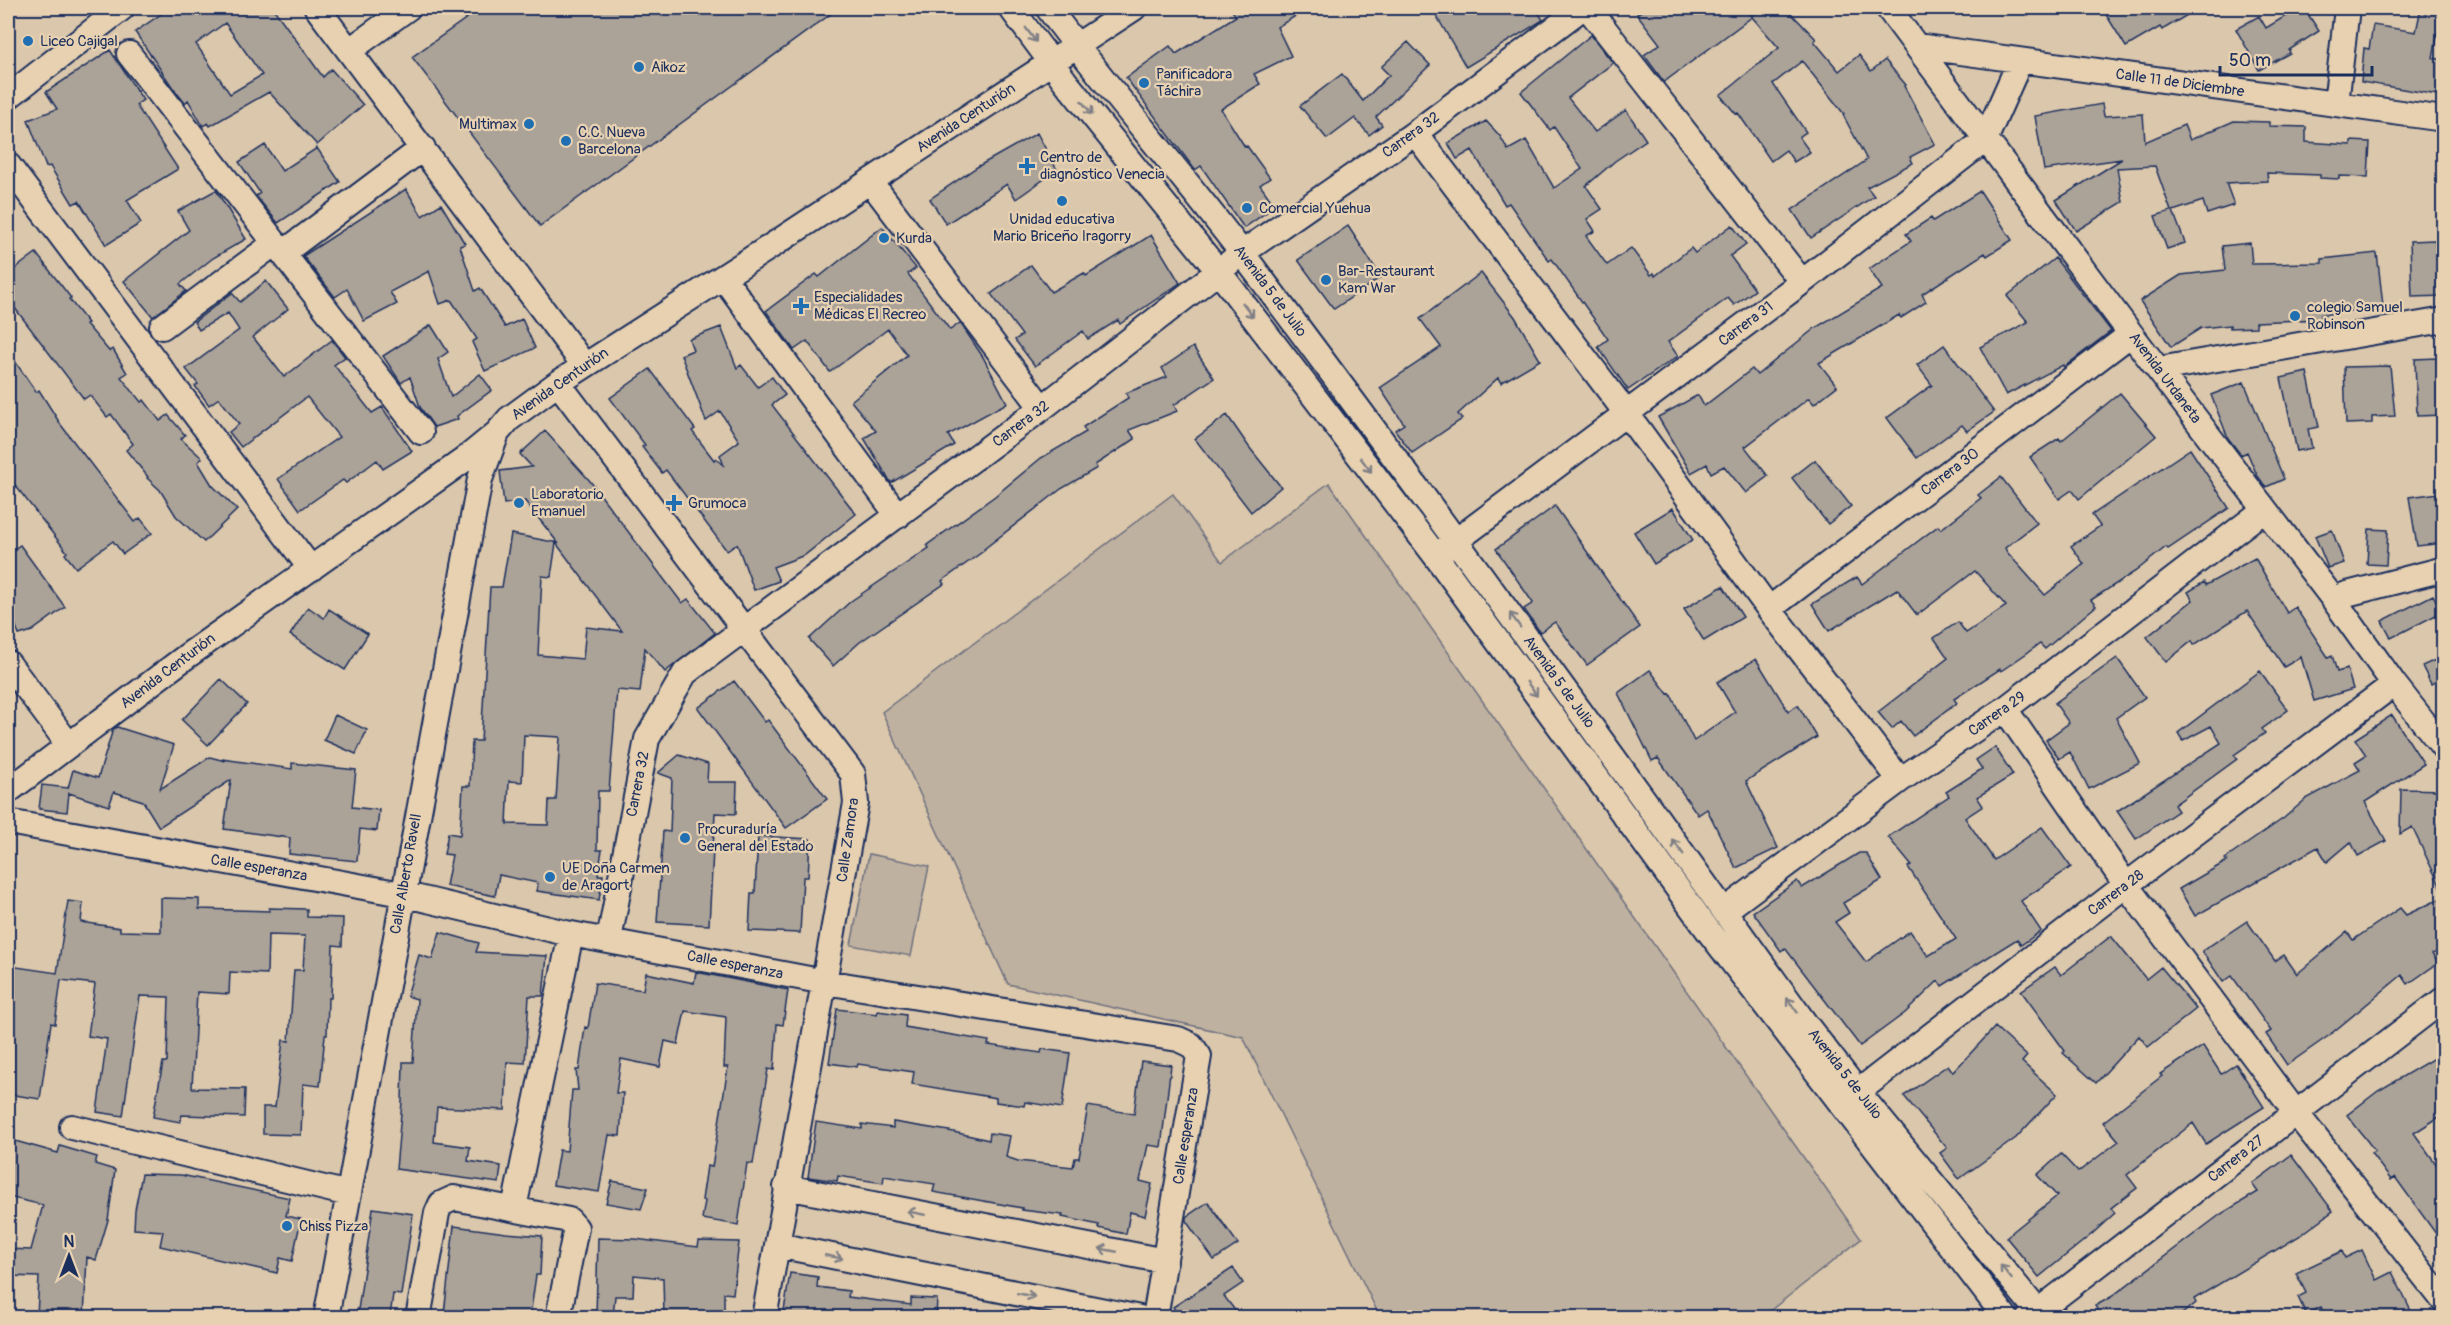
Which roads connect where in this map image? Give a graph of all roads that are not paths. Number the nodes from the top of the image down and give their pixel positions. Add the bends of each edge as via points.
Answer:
1 (122, 8) edge
2 (317, 8) edge
3 (408, 8) edge
4 (1011, 8) edge
5 (1048, 8) edge
6 (1134, 8) edge
7 (1582, 8) edge
8 (1588, 8) edge
9 (1888, 8) edge
10 (2348, 8) edge
11 (1076, 45) junction
12 (1917, 46) junction
13 (350, 50) junction
14 (129, 54) dead end
15 (2020, 61) junction
16 (1051, 62) junction
17 (8, 97) edge
18 (2336, 104) junction
19 (2444, 119) edge
20 (1415, 134) junction
21 (1985, 140) junction
22 (423, 148) junction
23 (8, 165) edge
24 (870, 181) junction
25 (279, 248) junction
26 (1242, 253) junction
27 (1219, 272) junction
28 (723, 277) junction
29 (1802, 282) junction
30 (2444, 320) edge
31 (162, 327) dead end
32 (2131, 334) junction
33 (584, 365) junction
34 (2158, 369) junction
35 (558, 383) junction
36 (1042, 408) junction
37 (1627, 414) junction
38 (421, 432) dead end
39 (497, 434) junction
40 (2264, 510) junction
41 (898, 516) junction
42 (1457, 540) junction
43 (1435, 555) junction
44 (310, 569) junction
45 (2444, 569) edge
46 (2334, 600) junction
47 (1769, 609) junction
48 (745, 629) junction
49 (8, 663) edge
50 (2394, 684) junction
51 (2006, 709) junction
52 (69, 745) junction
53 (2444, 748) edge
54 (1900, 780) junction
55 (8, 791) edge
56 (1655, 814) junction
57 (8, 822) edge
58 (1635, 831) junction
59 (2126, 885) junction
60 (402, 894) junction
61 (1724, 911) junction
62 (571, 934) junction
63 (609, 940) junction
64 (825, 982) junction
65 (2444, 999) edge
66 (1850, 1098) junction
67 (2296, 1113) junction
68 (72, 1127) dead end
69 (786, 1187) junction
70 (349, 1194) junction
71 (514, 1208) junction
72 (777, 1245) junction
73 (1165, 1261) junction
74 (2444, 1301) edge
75 (2037, 1315) edge
76 (326, 1317) edge
77 (418, 1317) edge
78 (558, 1317) edge
79 (764, 1317) edge
80 (1140, 1317) edge
81 (1155, 1317) edge
82 (2006, 1317) edge

1 - 17 street
2 - 13 street
3 - 13 street
4 -> 16 street, Avenida 5 de Julio
5 - 11 street, Avenida 5 de Julio
6 - 11 street, Avenida Centurión
7 - 20 street, Carrera 32
8 - 29 street
9 - 12 street, Avenida Urdaneta
10 - 18 street
11 - 16 street, Avenida Centurión
11 - 26 street, Avenida 5 de Julio
12 - 15 street, Calle 11 de Diciembre
12 - 21 street, Avenida Urdaneta
13 - 22 street
14 - 25 street
15 - 18 street, Calle 11 de Diciembre
15 - 21 street, Carrera 31
16 - 24 street, Avenida Centurión
16 -> 27 street, Avenida 5 de Julio
18 - 19 street, Calle 11 de Diciembre
20 - 26 street, Carrera 32
20 - 37 street
21 - 29 street, Carrera 31
21 - 32 street, Avenida Urdaneta
22 - 25 street
22 - 33 street
23 - 44 street
24 - 28 street, Avenida Centurión
24 - 36 street
25 - 31 street
25 - 38 street
26 - 27 street, Carrera 32
26 - 42 street, Avenida 5 de Julio
27 - 36 street, Carrera 32
27 -> 43 street, Avenida 5 de Julio
28 - 33 street, Avenida Centurión
28 - 41 street
29 - 37 street, Carrera 31
30 - 34 street
32 - 34 street, Avenida Urdaneta
32 - 47 street, Carrera 30
33 - 35 street, Avenida Centurión
34 - 40 street, Avenida Urdaneta
35 - 39 street, Avenida Centurión via 509,419
35 - 48 street, Calle Zamora
36 - 41 street, Carrera 32
37 - 42 street, Carrera 31
37 - 47 street
39 - 44 street, Avenida Centurión
39 - 60 street, Calle Alberto Ravell via 480,479
40 - 46 street, Avenida Urdaneta
40 - 51 street, Carrera 29
41 - 48 street, Carrera 32
42 - 43 street, Carrera 31
56 -> 42 street, Avenida 5 de Julio
43 -> 58 street, Avenida 5 de Julio
44 - 52 street, Avenida Centurión
45 - 46 street
46 - 50 street, Avenida Urdaneta
47 - 54 street
48 - 63 street, Carrera 32 via 685,673 647,739
48 - 64 street, Calle Zamora via 854,774 856,803
49 - 52 street
50 - 53 street, Avenida Urdaneta
50 - 59 street, Carrera 28
51 - 54 street, Carrera 29
51 - 59 street
52 - 55 street, Avenida Centurión
54 - 61 street, Carrera 29
56 - 58 street
61 -> 56 street, Avenida 5 de Julio
57 - 60 street, Calle esperanza
58 - 66 street, Avenida 5 de Julio via 1710,933
59 - 66 street, Carrera 28
59 - 67 street
60 - 62 street, Calle esperanza
60 - 70 street, Calle Alberto Ravell
66 -> 61 street, Avenida 5 de Julio via 1804,1022
62 - 63 street, Calle esperanza
62 - 71 street
63 - 64 street, Calle esperanza
64 - 69 street, Calle Zamora
64 - 73 street, Calle esperanza via 1179,1039 1191,1045 1199,1056
65 - 67 street, Carrera 27
75 -> 66 street, Avenida 5 de Julio
66 - 82 street, Avenida 5 de Julio
67 - 74 street
67 - 75 street, Carrera 27
68 - 70 street
69 - 72 street, Calle Zamora
73 -> 69 street
70 - 76 street, Calle Alberto Ravell
71 - 77 street via 454,1198 441,1204 436,1213
71 - 78 street via 569,1220 576,1228
72 - 79 street, Calle Zamora
72 -> 80 street
73 - 81 street, Calle esperanza

